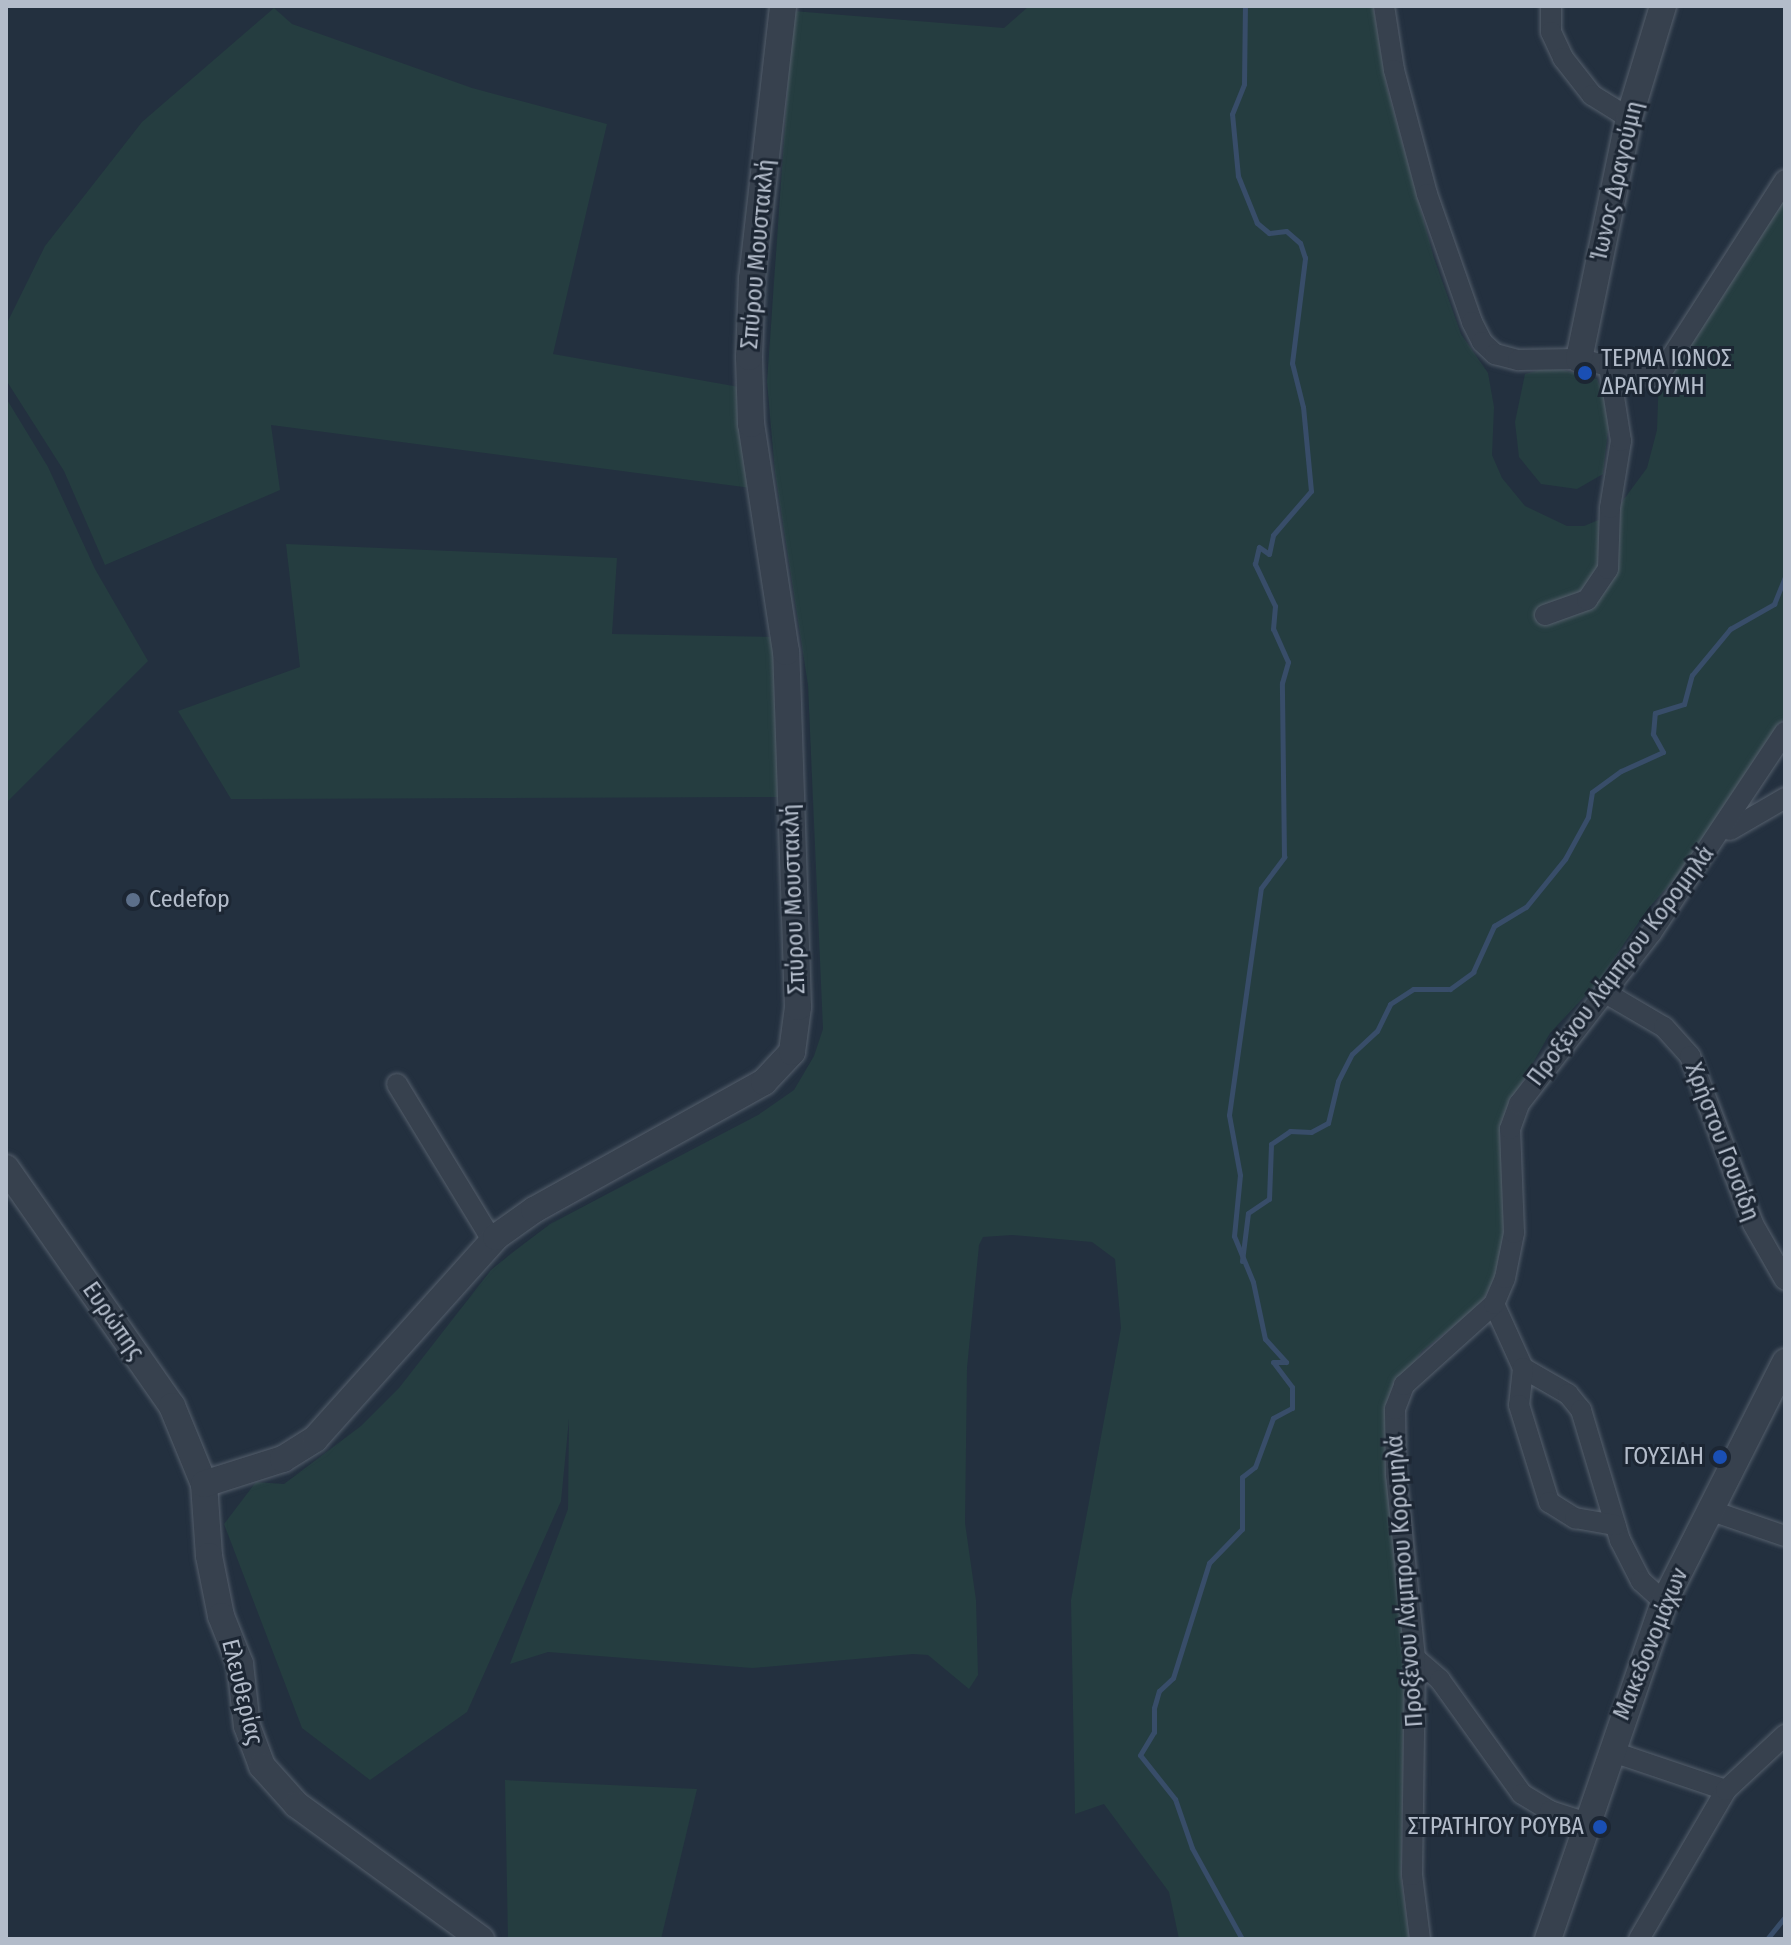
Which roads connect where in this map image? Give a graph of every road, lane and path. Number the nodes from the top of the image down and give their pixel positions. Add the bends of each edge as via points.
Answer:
1 (1384, 6) edge
2 (1551, 6) edge
3 (1663, 6) edge
4 (777, 7) edge
5 (1629, 118) junction
6 (1785, 180) edge
7 (1579, 359) junction
8 (1609, 366) junction
9 (1545, 615) dead end
10 (1785, 732) edge
11 (1785, 798) edge
12 (1708, 849) junction
13 (1604, 992) junction
14 (397, 1084) dead end
15 (6, 1168) edge
16 (492, 1240) junction
17 (1785, 1280) edge
18 (1494, 1304) junction
19 (1785, 1362) edge
20 (1523, 1368) junction
21 (204, 1484) junction
22 (1712, 1511) junction
23 (1615, 1525) junction
24 (1785, 1536) edge
25 (1664, 1602) junction
26 (1415, 1658) junction
27 (1785, 1735) edge
28 (1610, 1751) junction
29 (1726, 1790) junction
30 (1586, 1823) junction
31 (481, 1939) edge
32 (1420, 1939) edge
33 (1548, 1939) edge
34 (1639, 1939) edge

1 - 7 street via 1394,70 1427,194 1482,342 1495,354 1518,360
2 - 5 street via 1551,32 1563,58 1592,95
3 - 5 street, Ίωνος Δραγούμη
4 - 16 street, Σπύρου Μουστακλή via 749,357 751,424 786,652 798,1007 792,1052 764,1082 534,1210
5 - 7 street, Ίωνος Δραγούμη
6 - 8 street via 1665,367 1652,376
7 - 8 street
8 - 9 street via 1621,441 1610,508 1608,569 1587,600
10 - 12 street, Προξένου Λάμπρου Κορομηλά
11 - 12 street via 1744,819
12 - 13 street, Προξένου Λάμπρου Κορομηλά
13 - 17 street, Χρήστου Γουσίδη via 1664,1027 1690,1056 1753,1224
13 - 18 street, Προξένου Λάμπρου Κορομηλά via 1519,1104 1510,1129 1514,1233
14 - 16 street
15 - 21 street, Ευρώπης via 172,1406
16 - 21 street, Σπύρου Μουστακλή via 315,1439 283,1459
18 - 20 street
18 - 26 street, Προξένου Λάμπρου Κορομηλά via 1404,1385 1395,1409 1396,1475
19 - 22 street, Μακεδονομάχων
20 - 23 street via 1568,1394 1581,1410
20 - 23 street via 1519,1405 1549,1502 1575,1518
21 - 31 street, Ελευθερίας via 209,1556 221,1616 240,1664 247,1726 262,1766 297,1805
22 - 24 street
22 - 25 street, Μακεδονομάχων
23 - 25 street via 1641,1581
25 - 28 street, Μακεδονομάχων
26 - 30 street via 1440,1680 1522,1794
26 - 32 street, Προξένου Λάμπρου Κορομηλά via 1412,1875
27 - 29 street
28 - 29 street
28 - 30 street, Μακεδονομάχων
29 - 34 street
30 - 33 street, Μακεδονομάχων

